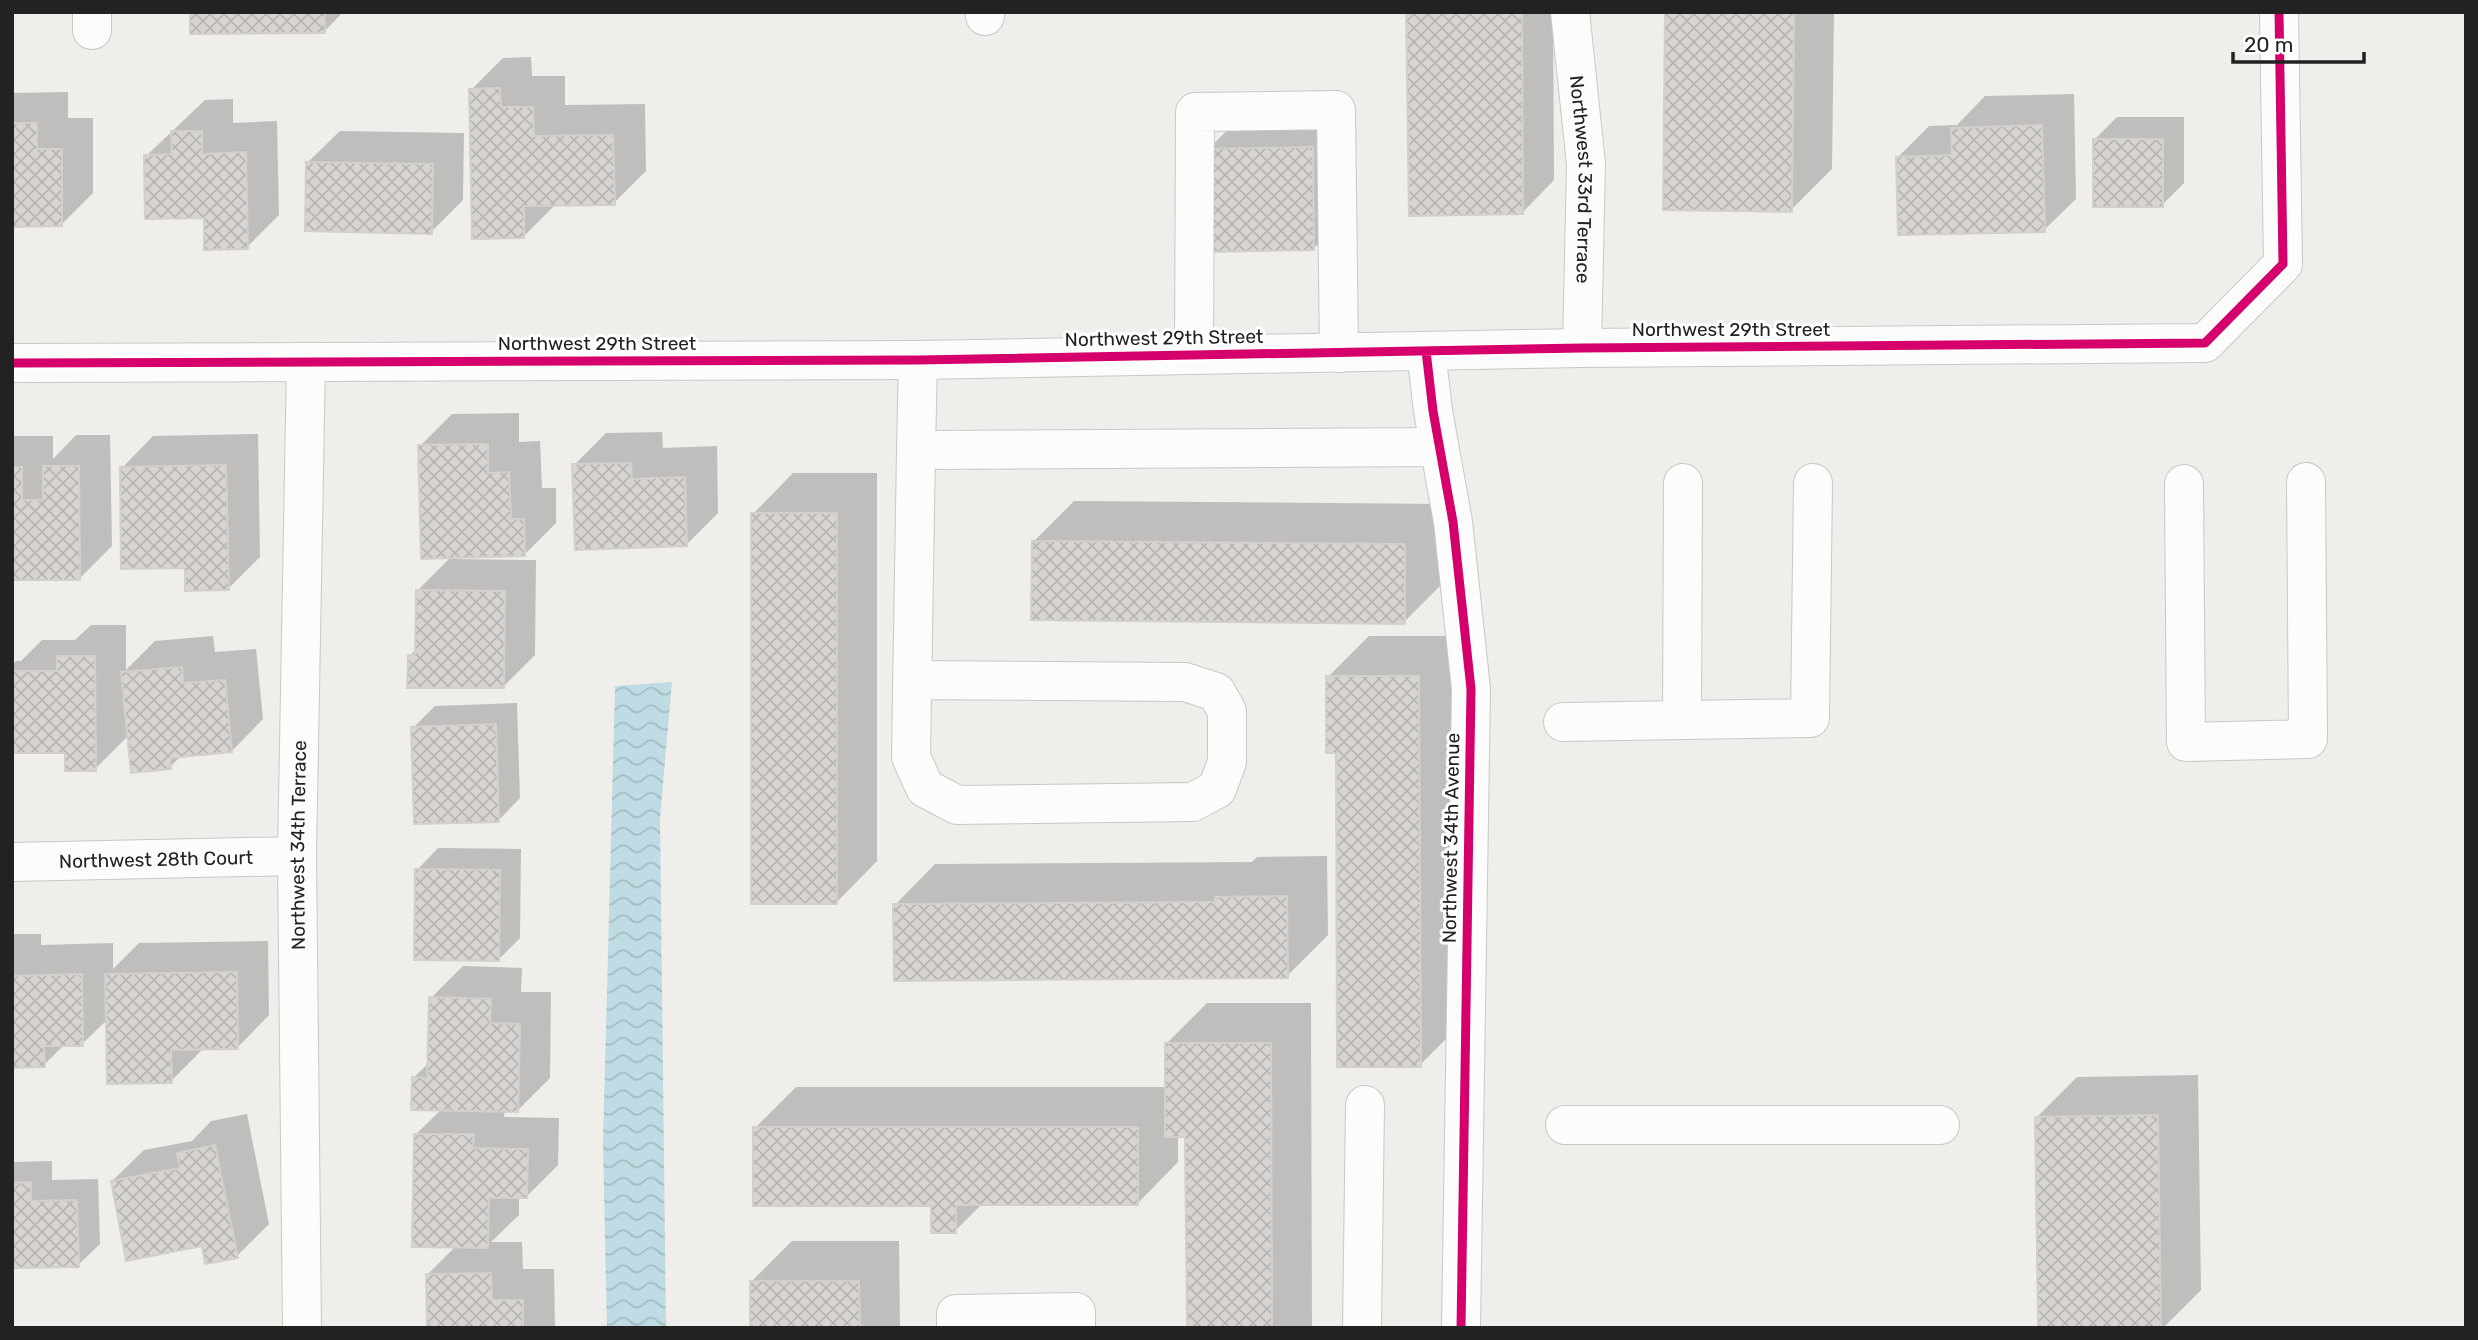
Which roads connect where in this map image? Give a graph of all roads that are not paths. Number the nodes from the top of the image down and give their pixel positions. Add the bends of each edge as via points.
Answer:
1 (1570, 12) edge
2 (2279, 12) edge
3 (1582, 348) junction
4 (1426, 351) junction
5 (1339, 352) junction
6 (1194, 355) junction
7 (918, 360) junction
8 (306, 362) junction
9 (12, 363) edge
10 (1440, 447) junction
11 (916, 450) junction
12 (2306, 482) dead end
13 (1683, 483) dead end
14 (1813, 483) dead end
15 (2184, 484) dead end
16 (912, 680) junction
17 (1682, 720) junction
18 (1563, 722) dead end
19 (297, 856) junction
20 (12, 862) edge
21 (1365, 1105) dead end
22 (1564, 1125) dead end
23 (1940, 1125) dead end
24 (302, 1328) edge
25 (956, 1328) edge
26 (1076, 1328) edge
27 (1362, 1328) edge
28 (1461, 1328) edge

1 - 3 street, Northwest 33rd Terrace via 1586,164
2 - 3 street, Northwest 29th Street via 2283,264 2205,343
3 - 4 street, Northwest 29th Street
4 - 5 street, Northwest 29th Street
4 - 10 street, Northwest 34th Avenue
5 - 6 street, Northwest 29th Street
5 - 6 street via 1336,110 1195,112
6 - 7 street, Northwest 29th Street
7 - 8 street, Northwest 29th Street
7 - 11 street
8 - 9 street, Northwest 29th Street
8 - 19 street, Northwest 34th Terrace
10 - 11 street
10 - 28 street, Northwest 34th Avenue via 1471,689
11 - 16 street
12 - 15 street via 2308,739 2186,742
13 - 17 street
14 - 17 street via 1810,718
16 - 16 street via 911,757 925,789 957,805 1193,802 1217,789 1227,762 1227,711 1216,692 1185,682
17 - 18 street
19 - 20 street, Northwest 28th Court
19 - 24 street, Northwest 34th Terrace
21 - 27 street
22 - 23 street
25 - 26 street via 956,1314 1076,1312

